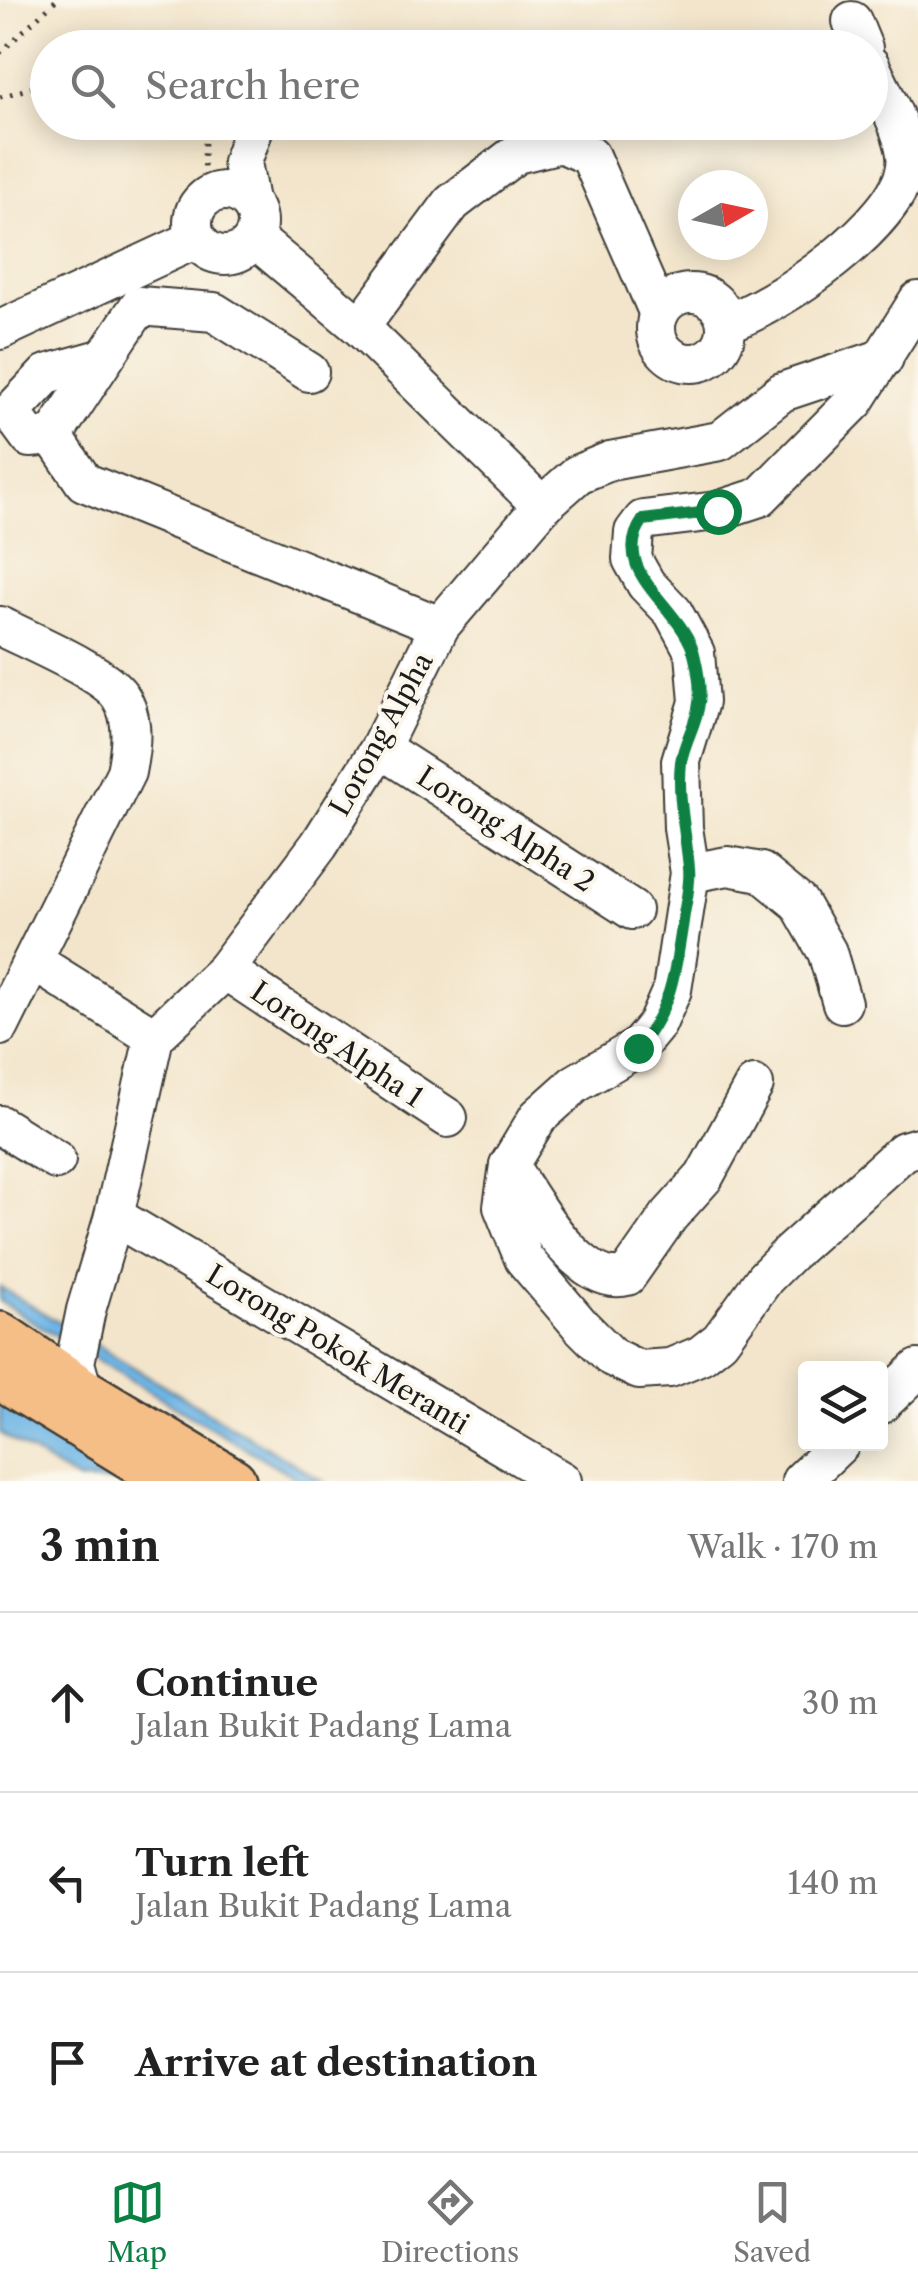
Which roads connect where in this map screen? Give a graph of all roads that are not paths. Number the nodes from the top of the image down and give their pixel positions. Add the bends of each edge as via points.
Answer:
1 (888, 107) edge
2 (250, 140) edge
3 (251, 220) junction
4 (196, 239) junction
5 (918, 301) edge
6 (659, 314) junction
7 (726, 324) junction
8 (360, 328) junction
9 (0, 330) edge
10 (884, 358) junction
11 (309, 372) dead end
12 (542, 506) junction
13 (0, 626) edge
14 (440, 626) junction
15 (380, 748) junction
16 (690, 873) junction
17 (632, 910) dead end
18 (34, 961) junction
19 (225, 970) junction
20 (842, 1003) dead end
21 (0, 1026) edge
22 (154, 1037) junction
23 (754, 1085) dead end
24 (448, 1118) dead end
25 (0, 1125) edge
26 (918, 1146) edge
27 (56, 1160) dead end
28 (509, 1165) junction
29 (114, 1216) junction
30 (86, 1310) junction
31 (6, 1353) edge
32 (918, 1369) edge
33 (83, 1391) junction
34 (888, 1397) edge
35 (833, 1451) edge
36 (171, 1481) edge
37 (233, 1481) edge
38 (562, 1481) edge
39 (801, 1481) edge

1 - 7 street via 907,162 886,205 831,264
2 - 3 street via 242,162
3 - 4 street via 237,254 225,256
3 - 4 street via 228,191 207,196 194,216
3 - 8 street
4 - 9 street
5 - 10 street
6 - 7 street via 672,298 691,292 710,298
6 - 7 street via 659,343 682,362 710,358 723,343
6 - 8 street via 590,156 561,143 516,154 452,204
8 - 12 street
10 - 12 street, Lorong Alpha via 782,392 720,441 610,461 578,474
10 - 16 street via 831,429 760,497 718,511 643,520 634,532 632,559 695,654 700,702 681,761
11 - 14 street via 214,312 139,306 104,358 47,374 11,412 30,438 53,436 84,482
12 - 14 street, Lorong Alpha
13 - 18 street via 103,680 120,696 132,744 126,772
14 - 15 street, Lorong Alpha
15 - 17 street, Lorong Alpha 2
15 - 19 street, Lorong Alpha via 318,846
16 - 20 street via 728,866 761,872 798,902 827,952
16 - 28 street via 672,990 657,1024 638,1048 575,1084 538,1117
18 - 21 street
18 - 22 street
19 - 22 street, Lorong Alpha
19 - 24 street, Lorong Alpha 1
22 - 29 street
23 - 28 street via 704,1177 627,1276 605,1276 556,1238
25 - 27 street
26 - 28 street via 904,1150 790,1253 702,1355 670,1368 639,1370 580,1326 524,1258 503,1207
29 - 30 street
29 - 38 street, Lorong Pokok Meranti
30 - 31 street via 53,1338
30 - 33 street via 75,1363
31 - 33 main road
31 - 36 main road
32 - 34 street
33 - 37 main road
35 - 39 street

